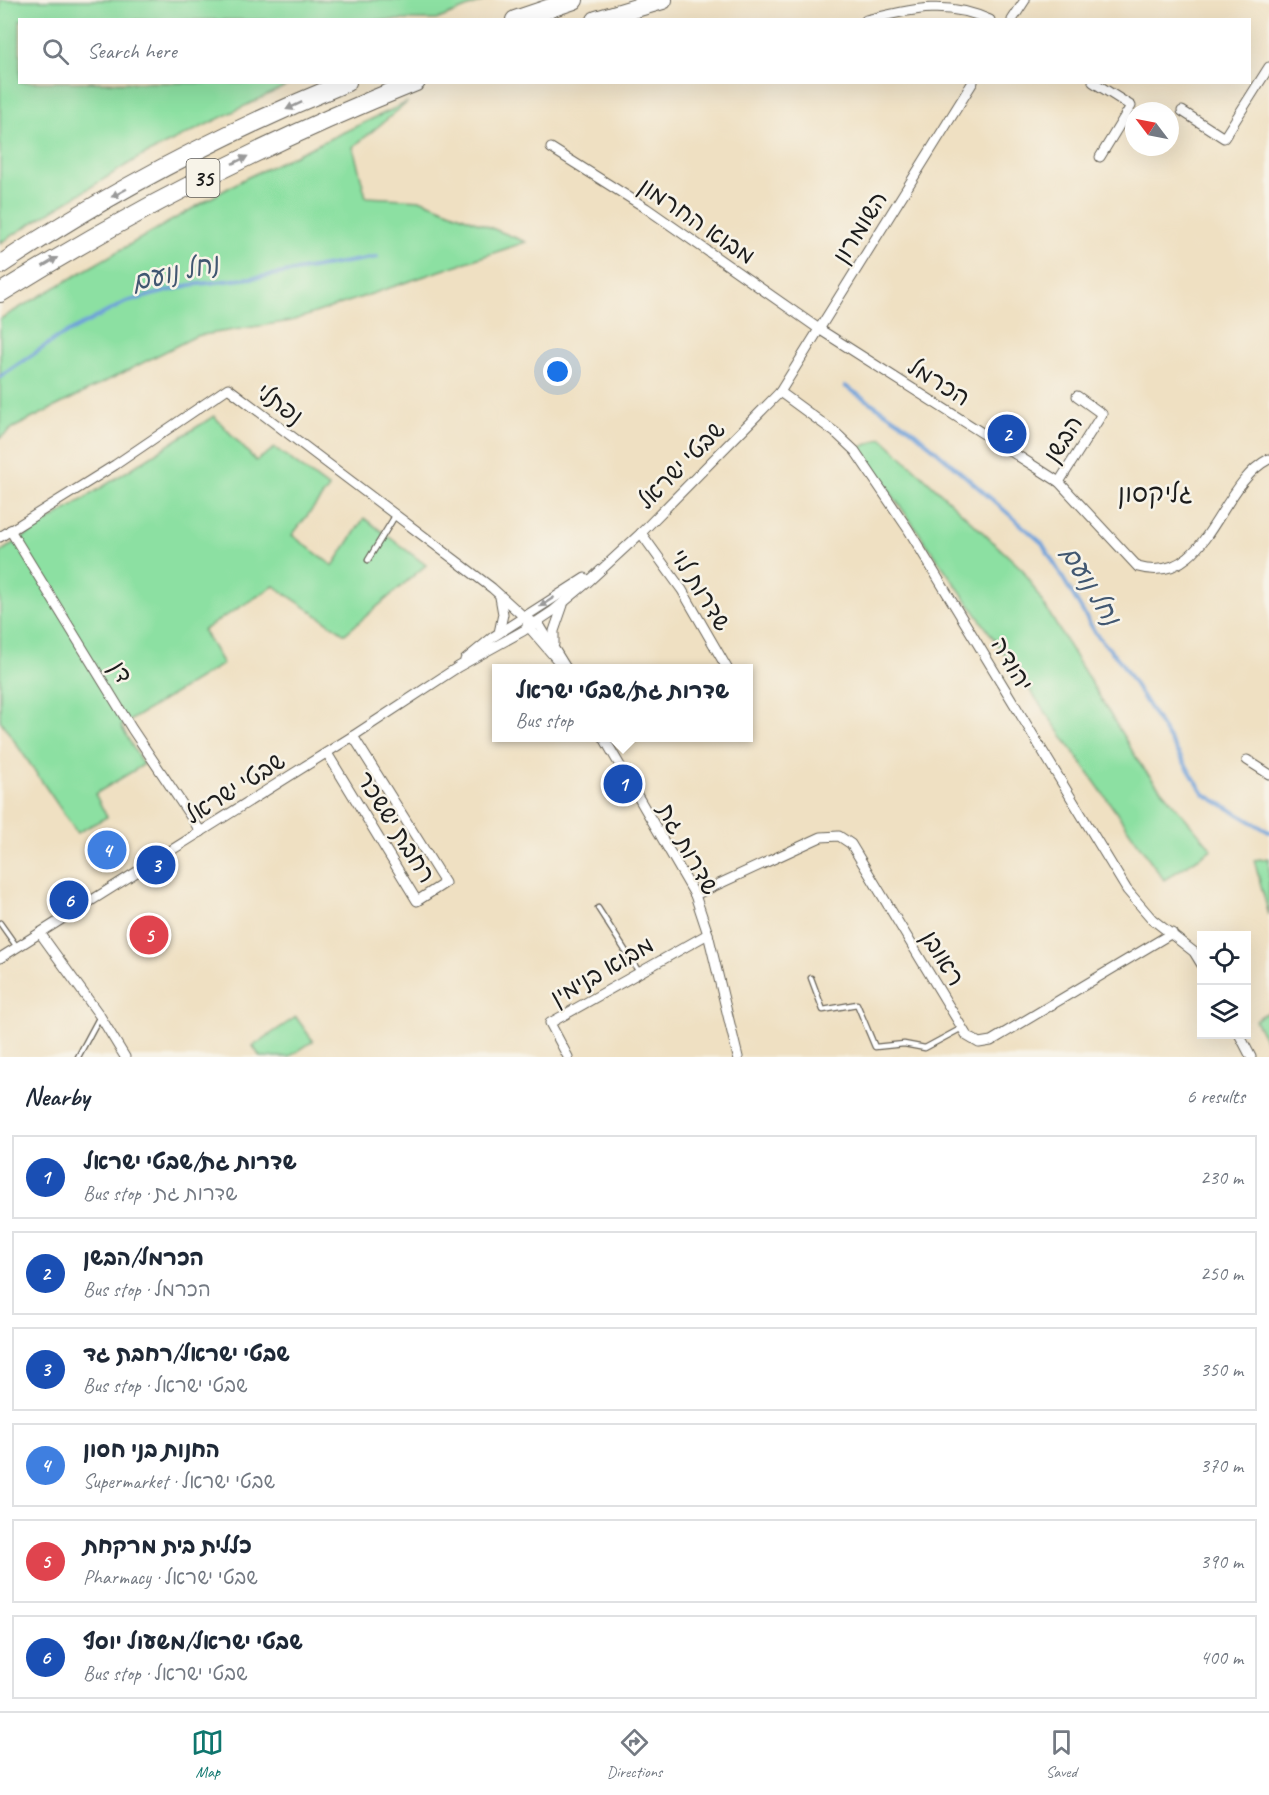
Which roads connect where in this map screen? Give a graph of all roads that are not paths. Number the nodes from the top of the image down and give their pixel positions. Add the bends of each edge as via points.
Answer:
1 (574, 0) edge
2 (663, 0) edge
3 (1025, 0) edge
4 (521, 18) edge
5 (603, 18) edge
6 (875, 18) edge
7 (987, 18) edge
8 (1013, 18) edge
9 (1269, 67) edge
10 (344, 84) edge
11 (412, 84) edge
12 (972, 84) edge
13 (1096, 84) edge
14 (1182, 111) dead end
15 (551, 148) dead end
16 (1100, 157) dead end
17 (0, 265) edge
18 (0, 293) edge
19 (819, 329) junction
20 (780, 392) junction
21 (1077, 396) dead end
22 (1269, 459) edge
23 (1059, 482) junction
24 (396, 516) junction
25 (10, 530) junction
26 (641, 533) junction
27 (0, 537) edge
28 (368, 560) dead end
29 (607, 564) junction
30 (497, 592) junction
31 (565, 602) junction
32 (524, 617) junction
33 (532, 626) junction
34 (499, 633) junction
35 (554, 646) junction
36 (561, 664) edge
37 (563, 664) edge
38 (724, 664) edge
39 (458, 667) junction
40 (353, 736) junction
41 (606, 742) edge
42 (327, 753) junction
43 (1247, 760) dead end
44 (1269, 774) edge
45 (201, 832) junction
46 (695, 895) junction
47 (598, 908) dead end
48 (0, 922) edge
49 (40, 933) junction
50 (1172, 933) junction
51 (708, 934) junction
52 (16, 947) junction
53 (1197, 957) edge
54 (0, 958) edge
55 (639, 972) junction
56 (811, 978) dead end
57 (100, 1016) junction
58 (963, 1028) junction
59 (1241, 1039) edge
60 (78, 1057) edge
61 (125, 1057) edge
62 (568, 1057) edge
63 (738, 1057) edge
64 (1251, 1057) edge

1 - 4 highway
2 - 5 highway
3 - 8 street
6 - 7 street via 933,5 956,5
9 - 14 street via 1224,138
10 -> 17 highway, 35 via 82,213
18 -> 11 highway, 35 via 96,234 213,173
12 - 19 street, השומרון
13 - 16 street via 1131,106
15 - 19 street, מבוא החרמון via 646,208
19 - 20 street, השומרון
19 - 23 street, הכרמל
20 - 26 street, שבטי ישראל
20 - 50 street, יהודה via 855,451 908,529 1127,890 1152,919
21 - 23 street, הבשן via 1102,414
22 - 23 street, הכרמל via 1250,472 1198,547 1182,563 1154,571 1138,567 1124,554
24 - 25 street, נפתלי via 228,388
24 - 28 lane
24 - 30 street, נפתלי
25 - 27 street, נפתלי
25 - 45 street, דן via 132,729
26 - 29 street, שבטי ישראל
26 - 38 street, שדרות לוי via 682,590
29 - 31 street, שבטי ישראל
29 -> 32 street, שבטי ישראל
30 - 32 street, נפתלי
30 - 34 street via 503,614
31 - 33 street, שבטי ישראל
31 - 35 street via 554,631
32 - 33 street
32 - 34 street, שבטי ישראל
33 - 35 street
33 - 36 street
33 - 39 street, שבטי ישראל
34 - 39 street, שבטי ישראל
35 - 37 street
39 - 40 street, שבטי ישראל
40 - 42 street, שבטי ישראל
40 - 42 street, רחבת יששכר via 445,883 417,901
41 - 46 street, שדרות גת
42 - 45 street, שבטי ישראל
43 - 44 street
45 - 49 street, שבטי ישראל
46 - 51 street, שדרות גת
46 - 58 street, ראובן via 821,837 839,836 851,844
47 - 55 lane
48 - 52 lane
49 - 52 street, שבטי ישראל
49 - 57 street
50 - 53 street, יהודה
50 - 58 street, ראובן via 991,1041 979,1043
51 - 55 street, מבוא בנימין
51 - 63 street, שדרות גת
52 - 54 street, שבטי ישראל
55 - 62 street, מבוא בנימין via 550,1023
56 - 58 lane via 823,1010 857,1004 875,1047 904,1044 925,1048
57 - 60 lane
57 - 61 street
59 - 64 street

